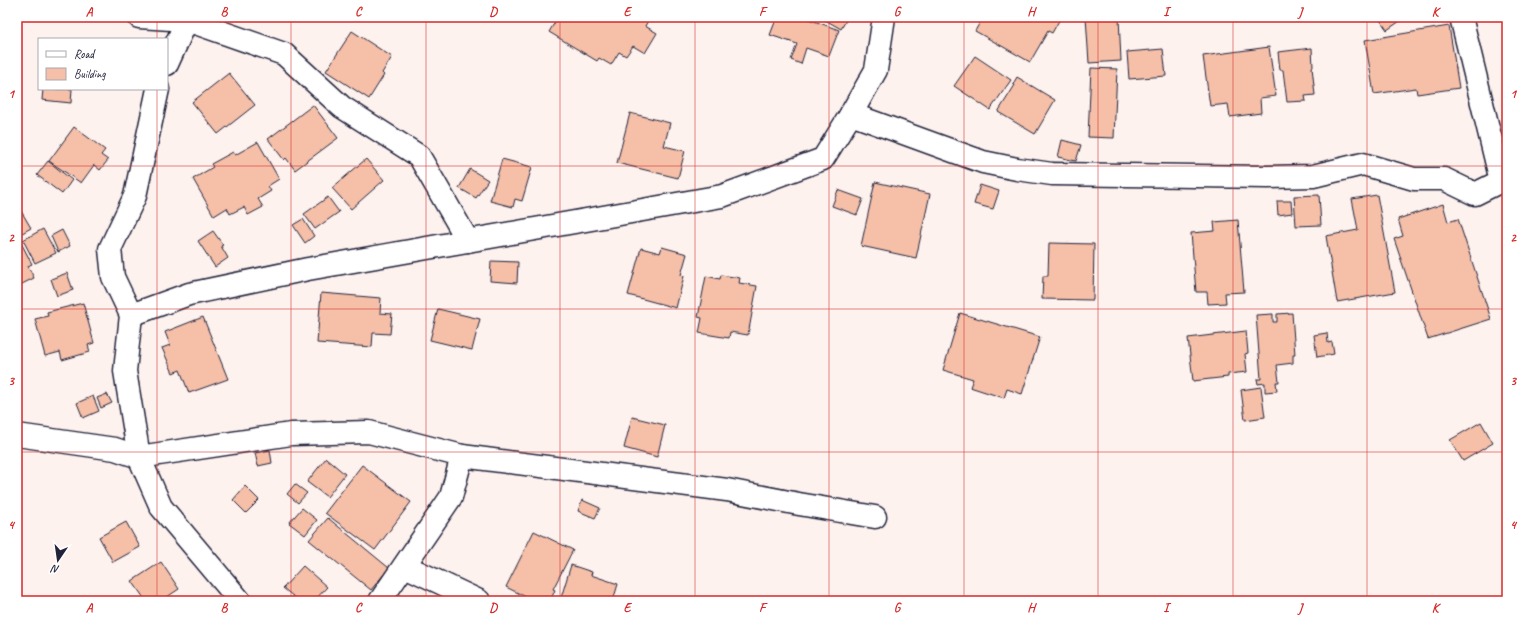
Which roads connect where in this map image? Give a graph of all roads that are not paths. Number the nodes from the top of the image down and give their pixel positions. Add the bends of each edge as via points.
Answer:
1 (139, 17) edge
2 (884, 17) edge
3 (1461, 17) edge
4 (187, 20) junction
5 (168, 62) edge
6 (158, 90) edge
7 (851, 114) junction
8 (468, 241) junction
9 (131, 315) junction
10 (17, 435) edge
11 (462, 456) junction
12 (139, 457) junction
13 (874, 517) dead end
14 (405, 566) junction
15 (240, 601) edge
16 (380, 601) edge
17 (480, 601) edge

1 - 4 street
2 - 7 street via 876,70
3 - 7 street via 1501,181 1475,194 1444,179 1414,179 1363,164 1313,176 1052,174 1017,170 983,162
4 - 5 street
4 - 8 street via 284,54 342,107 419,156
6 - 9 street via 135,196 110,249 113,277
7 - 8 street via 822,159 722,196
8 - 9 street via 308,269 189,294
9 - 12 street via 125,371
10 - 12 street via 115,449
11 - 12 street via 369,432 291,434
11 - 13 street via 727,490
11 - 14 street via 451,497
12 - 15 street via 160,507
14 - 16 street
14 - 17 street

